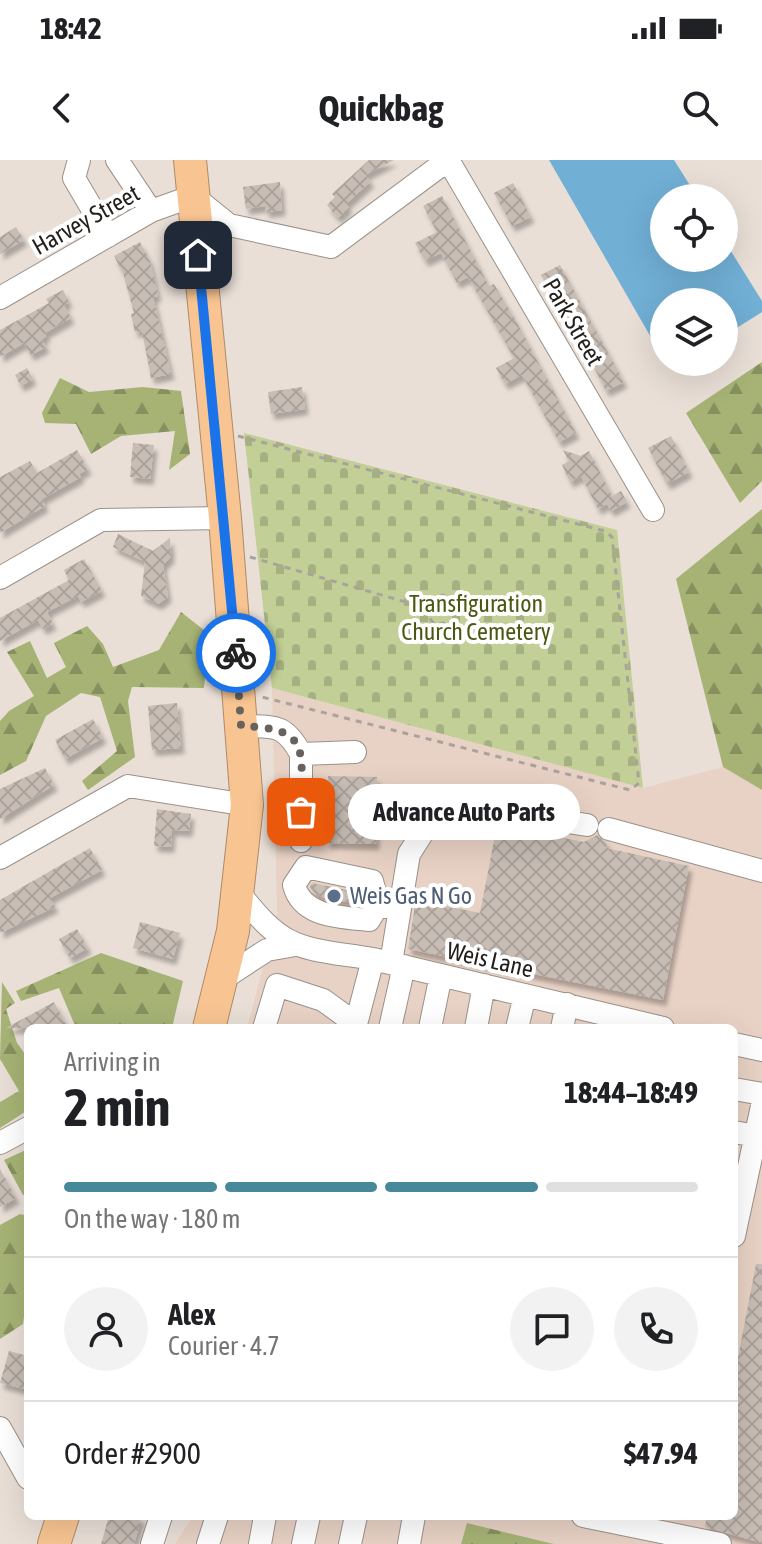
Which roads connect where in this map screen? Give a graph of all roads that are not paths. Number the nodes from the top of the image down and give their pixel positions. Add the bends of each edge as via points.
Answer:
1 (79, 160) edge
2 (117, 160) edge
3 (190, 160) edge
4 (448, 160) edge
5 (193, 196) junction
6 (151, 211) junction
7 (108, 236) junction
8 (0, 298) edge
9 (653, 510) dead end
10 (225, 518) junction
11 (0, 578) edge
12 (241, 726) junction
13 (355, 752) dead end
14 (301, 754) junction
15 (247, 805) junction
16 (301, 841) dead end
17 (0, 858) edge
18 (762, 871) edge
19 (237, 890) junction
20 (295, 945) junction
21 (389, 963) junction
22 (441, 975) junction
23 (221, 980) junction
24 (484, 985) junction
25 (525, 995) junction
26 (567, 1004) junction
27 (610, 1022) edge
28 (210, 1024) edge
29 (265, 1024) edge
30 (353, 1024) edge
31 (357, 1024) edge
32 (390, 1024) edge
33 (431, 1024) edge
34 (477, 1024) edge
35 (518, 1024) edge
36 (563, 1024) edge
37 (738, 1045) edge
38 (762, 1050) edge
39 (738, 1090) edge
40 (762, 1094) edge
41 (762, 1106) edge
42 (24, 1130) edge
43 (745, 1134) edge
44 (0, 1143) edge
45 (740, 1179) edge
46 (0, 1428) edge
47 (24, 1471) edge
48 (160, 1520) edge
49 (216, 1520) edge
50 (264, 1520) edge
51 (308, 1520) edge
52 (355, 1520) edge
53 (413, 1520) edge
54 (623, 1520) edge
55 (673, 1525) edge
56 (152, 1544) edge
57 (208, 1544) edge
58 (260, 1544) edge
59 (303, 1544) edge
60 (350, 1544) edge
61 (409, 1544) edge
62 (720, 1544) edge

1 - 7 street via 74,178
2 - 6 street
3 - 5 highway
4 - 5 street via 331,247 229,225
4 - 9 street, Park Street
5 - 6 street, Harvey Street
5 - 10 highway
6 - 7 street, Harvey Street
7 - 8 street, Harvey Street
10 - 11 street via 101,520
10 - 12 highway
12 - 14 street via 289,733
12 - 15 highway
13 - 14 street
14 - 16 street
15 - 17 street via 128,786
15 - 19 highway
18 - 21 street via 598,827 458,805 423,832 409,854 389,907
19 - 20 street via 264,925
19 - 23 highway
20 - 21 street, Weis Lane
20 - 23 street via 267,950
21 - 22 street, Weis Lane
21 - 31 street
21 - 32 street
22 - 24 street, Weis Lane
22 - 33 street
23 - 28 highway
24 - 25 street, Weis Lane
24 - 34 street
25 - 26 street, Weis Lane
25 - 35 street
26 - 27 street, Weis Lane
26 - 36 street
29 - 30 street via 277,985 323,1000
37 - 38 street
39 - 40 street
41 - 43 street
42 - 44 street
43 - 45 street
46 - 47 street
48 - 56 street
49 - 57 street
50 - 58 street
51 - 59 street
52 - 60 street
53 - 61 street
54 - 55 street
55 - 62 street

